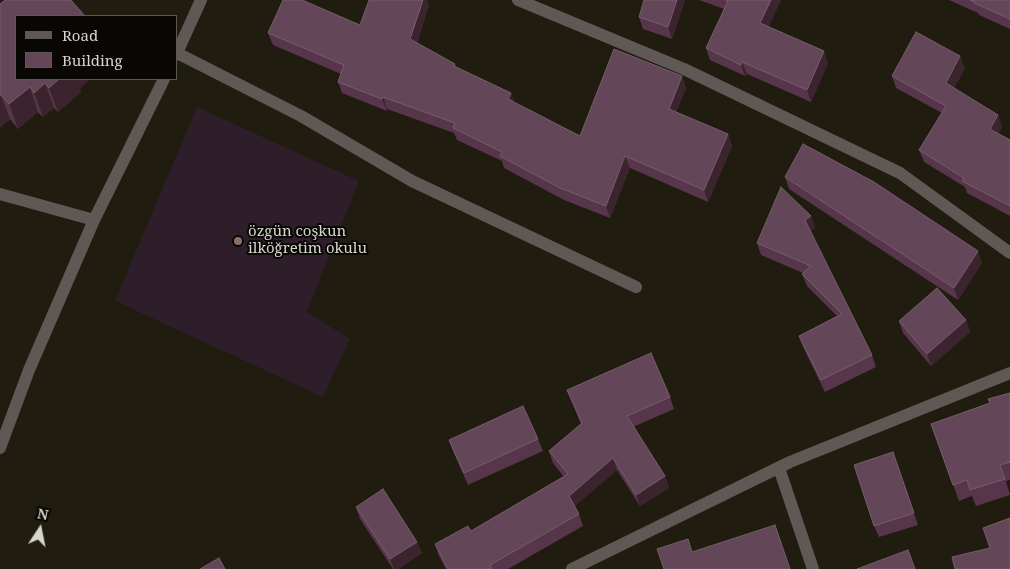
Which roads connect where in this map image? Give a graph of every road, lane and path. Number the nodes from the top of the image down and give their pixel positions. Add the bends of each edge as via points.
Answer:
1 (201, 0) edge
2 (518, 0) edge
3 (178, 52) edge
4 (178, 54) edge
5 (164, 80) edge
6 (0, 194) edge
7 (94, 220) junction
8 (1010, 253) edge
9 (636, 287) dead end
10 (1010, 374) edge
11 (0, 448) edge
12 (779, 468) junction
13 (572, 569) edge
14 (813, 569) edge

1 - 3 street
2 - 8 street via 684,69 900,173
4 - 9 street via 301,116 412,181
5 - 7 street
6 - 7 street
7 - 11 street via 29,370
10 - 12 street
12 - 13 street
12 - 14 street

